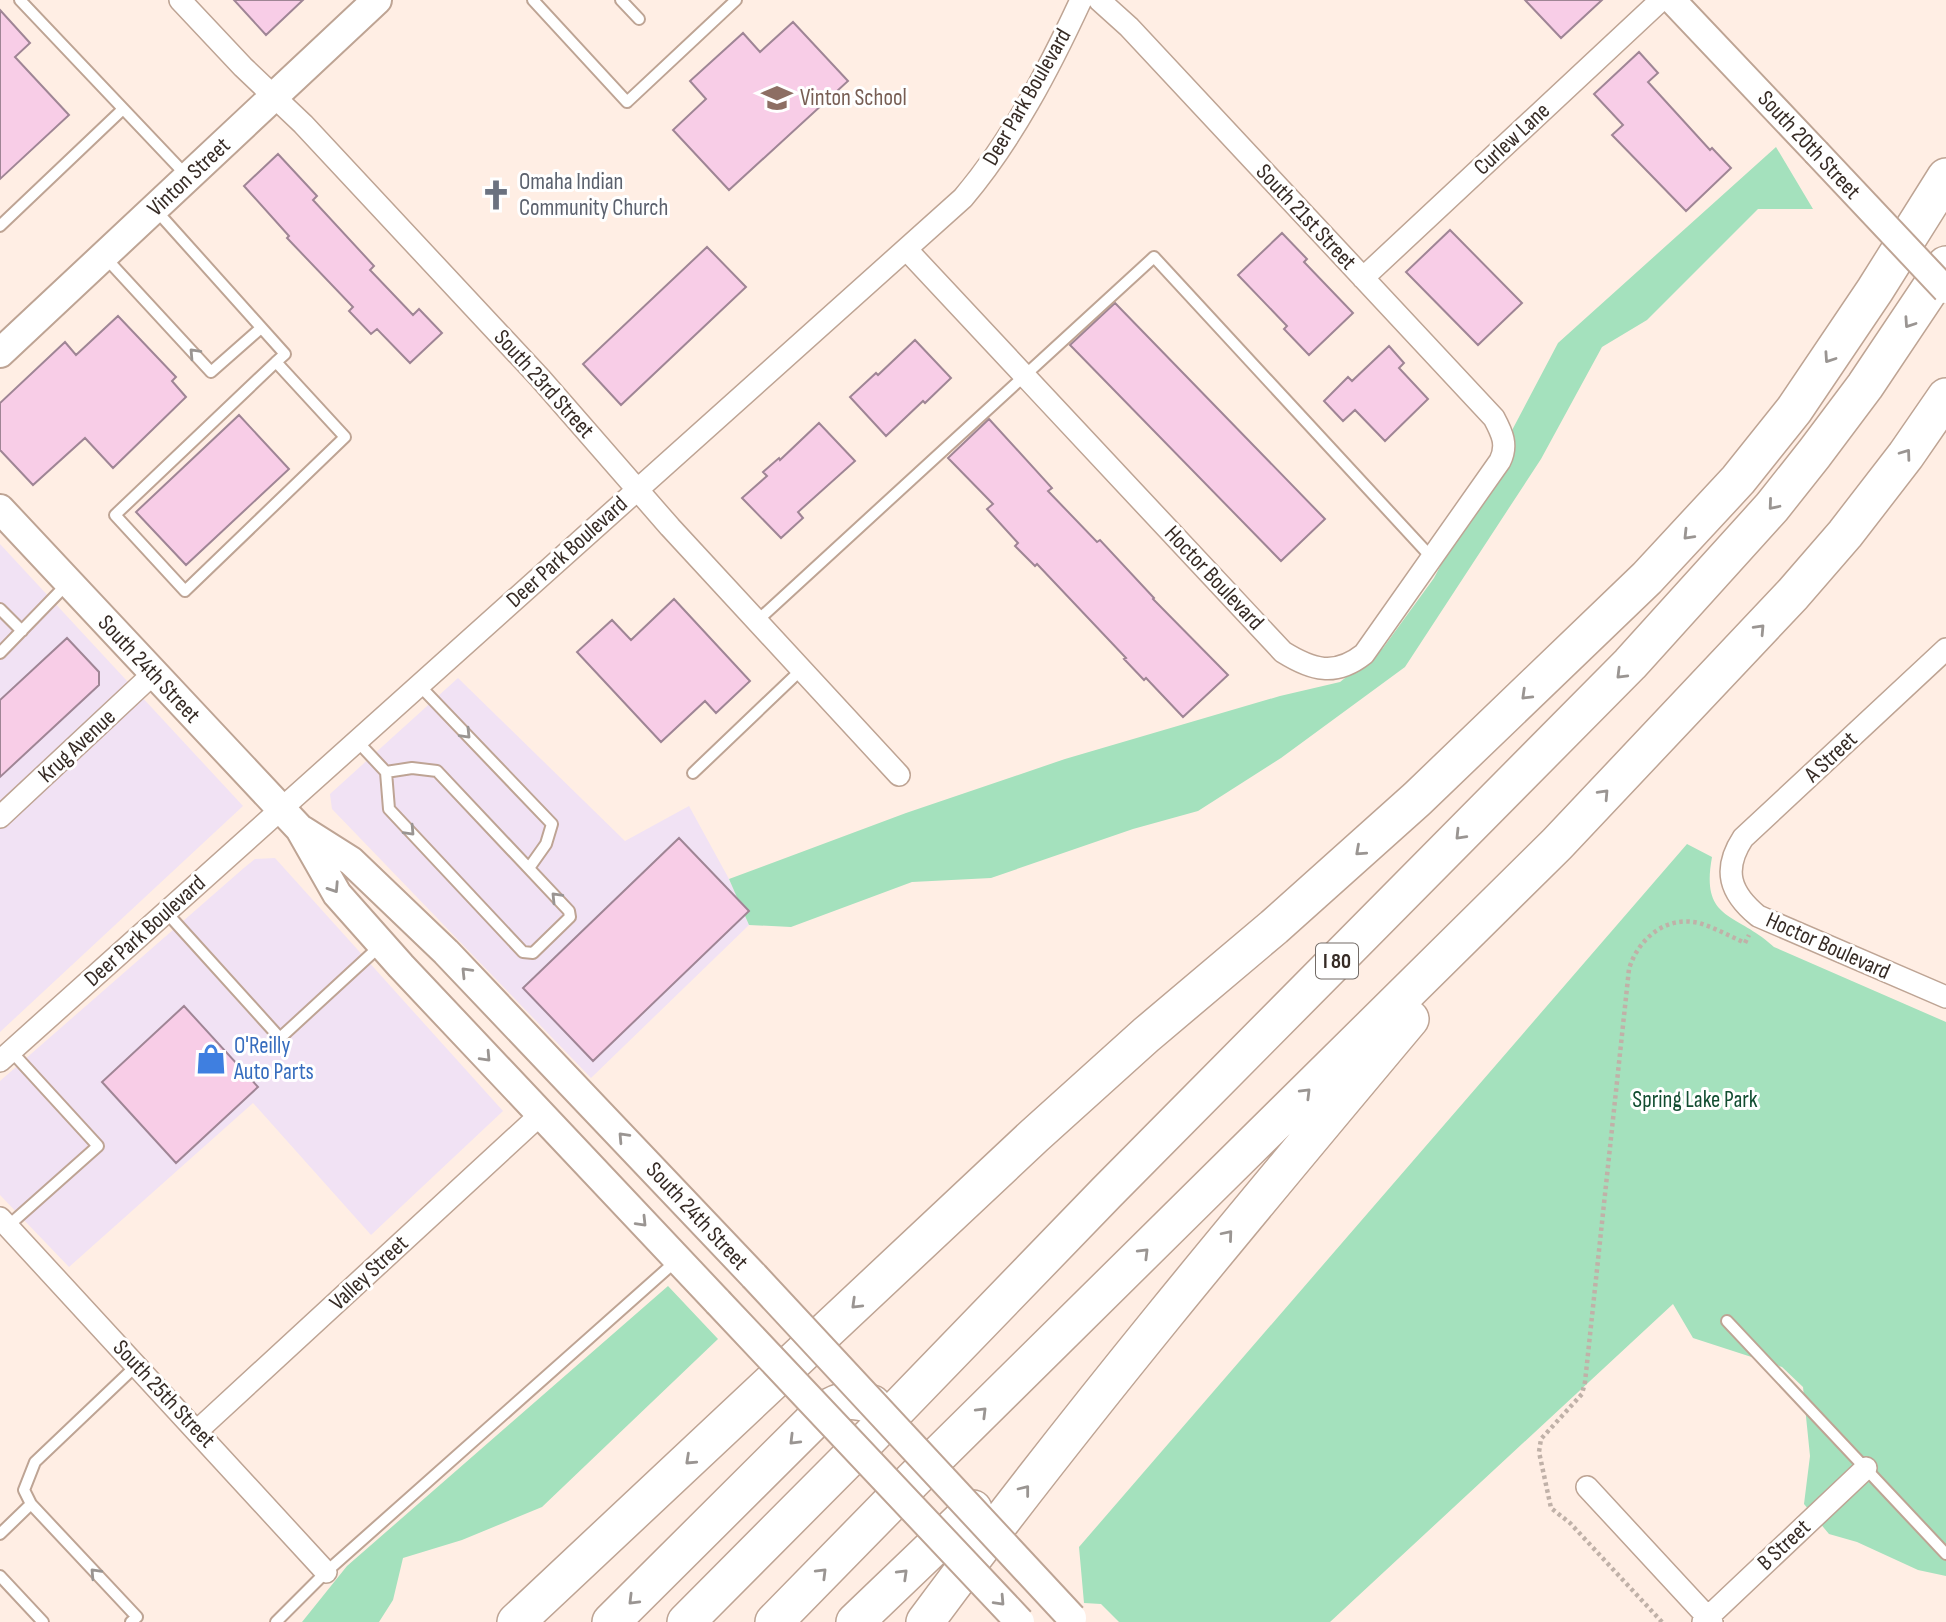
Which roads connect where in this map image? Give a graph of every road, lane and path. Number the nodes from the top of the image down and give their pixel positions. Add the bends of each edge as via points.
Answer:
1 (20, 0) edge
2 (180, 0) edge
3 (377, 0) edge
4 (533, 0) edge
5 (621, 0) edge
6 (736, 0) edge
7 (1081, 0) edge
8 (1099, 0) edge
9 (1661, 0) edge
10 (1672, 0) edge
11 (639, 19) dead end
12 (274, 97) junction
13 (123, 109) junction
14 (188, 177) junction
15 (1946, 177) edge
16 (154, 208) junction
17 (0, 226) edge
18 (907, 250) junction
19 (104, 256) junction
20 (1946, 265) edge
21 (1363, 278) junction
22 (1946, 290) edge
23 (261, 328) junction
24 (0, 353) edge
25 (276, 362) junction
26 (1025, 376) junction
27 (1946, 397) edge
28 (1504, 440) joint
29 (638, 489) junction
30 (0, 509) edge
31 (1432, 558) junction
32 (68, 583) junction
33 (0, 609) edge
34 (757, 621) junction
35 (22, 632) junction
36 (1946, 649) edge
37 (0, 653) edge
38 (802, 669) junction
39 (153, 674) junction
40 (419, 685) junction
41 (357, 741) junction
42 (386, 772) junction
43 (693, 773) dead end
44 (899, 775) dead end
45 (0, 817) edge
46 (290, 818) junction
47 (1557, 844) junction
48 (529, 868) junction
49 (1731, 873) joint
50 (166, 912) junction
51 (1745, 943) dead end
52 (382, 944) junction
53 (1946, 997) edge
54 (6, 1056) edge
55 (540, 1115) junction
56 (4, 1222) edge
57 (678, 1259) junction
58 (1727, 1321) dead end
59 (137, 1365) junction
60 (872, 1404) junction
61 (823, 1411) junction
62 (198, 1430) junction
63 (1866, 1468) junction
64 (1587, 1487) dead end
65 (31, 1504) junction
66 (973, 1509) junction
67 (0, 1534) edge
68 (941, 1537) junction
69 (1946, 1554) edge
70 (326, 1572) junction
71 (0, 1576) edge
72 (1074, 1620) edge
73 (1708, 1620) edge
74 (43, 1622) edge
75 (131, 1622) edge
76 (276, 1622) edge
77 (516, 1622) edge
78 (611, 1622) edge
79 (686, 1622) edge
80 (774, 1622) edge
81 (855, 1622) edge
82 (925, 1622) edge
83 (1020, 1622) edge
84 (1661, 1622) edge

1 - 13 lane
2 - 12 street, South 23rd Street
3 - 12 main road, Vinton Street
4 - 6 lane via 627,102
5 - 11 lane
7 - 18 street, Deer Park Boulevard via 990,166
8 - 21 street, South 21st Street
9 - 21 street, Curlew Lane
10 - 22 street, South 20th Street, bridge
12 - 14 main road, Vinton Street
12 - 29 street, South 23rd Street via 540,378
13 - 14 lane
13 - 17 lane
14 - 16 main road, Vinton Street
15 -> 77 highway via 1794,410 1738,480 1647,578 1417,799 1044,1127
16 - 19 main road, Vinton Street
16 - 23 lane
18 - 26 street, Hoctor Boulevard
18 - 29 street, Deer Park Boulevard
23 -> 19 lane via 211,372
19 - 24 main road, Vinton Street
20 -> 79 highway, I 80 via 1814,454 1640,654
21 - 28 street, South 21st Street via 1494,418
23 - 25 lane via 285,354
25 - 25 lane via 115,515 185,591 345,437
26 - 31 street, Hoctor Boulevard via 1283,652 1302,664 1324,669 1350,665 1364,654
26 - 31 lane via 1154,257
26 - 34 lane
47 -> 27 highway via 1793,594 1906,455
28 - 31 street, Hoctor Boulevard via 1500,461
29 - 34 street, South 23rd Street
29 - 40 street, Deer Park Boulevard
30 - 32 main road, South 24th Street
32 - 35 lane
32 - 39 main road, South 24th Street
33 - 35 lane
34 - 38 street, South 23rd Street
35 - 37 lane
36 - 49 street, A Street via 1743,838 1734,852
38 - 43 lane
38 - 44 street, South 23rd Street
39 - 45 street, Krug Avenue
39 - 46 main road, South 24th Street
40 - 41 street, Deer Park Boulevard
40 -> 48 lane via 552,824 546,844
41 - 42 lane
41 - 46 street, Deer Park Boulevard
42 - 48 lane via 437,771
42 -> 48 lane via 389,809 523,952 533,953 570,917
46 - 50 street, Deer Park Boulevard
46 -> 52 main road, South 24th Street via 337,894
60 -> 46 main road, South 24th Street, bridge via 446,951 351,861
80 -> 47 highway
82 -> 47 highway via 1199,1270
49 - 53 street, Hoctor Boulevard via 1734,889 1758,916
50 - 52 lane via 280,1038
50 - 54 street, Deer Park Boulevard
51 - 84 path via 1697,923 1680,922 1653,932 1633,954 1585,1382 1582,1394 1541,1439 1539,1452 1551,1508
52 -> 55 main road, South 24th Street
54 - 56 lane via 98,1146
55 -> 57 main road, South 24th Street
55 - 62 street, Valley Street
56 - 59 street, South 25th Street
57 - 61 main road, South 24th Street, bridge
57 - 70 lane
58 - 63 lane
59 - 62 street, South 25th Street
59 - 65 lane via 35,1462 24,1490
60 - 61 highway via 841,1400
60 - 66 main road, South 24th Street, bridge
61 - 68 main road, South 24th Street, bridge
61 -> 78 highway
62 - 70 street, South 25th Street
63 - 69 lane
63 - 73 street, B Street
64 - 73 street
65 - 67 lane
75 -> 65 lane via 137,1617
66 - 68 highway
66 - 72 main road, South 24th Street, bridge
81 -> 68 highway
68 -> 83 main road, South 24th Street, bridge
70 - 76 lane
71 - 74 lane

